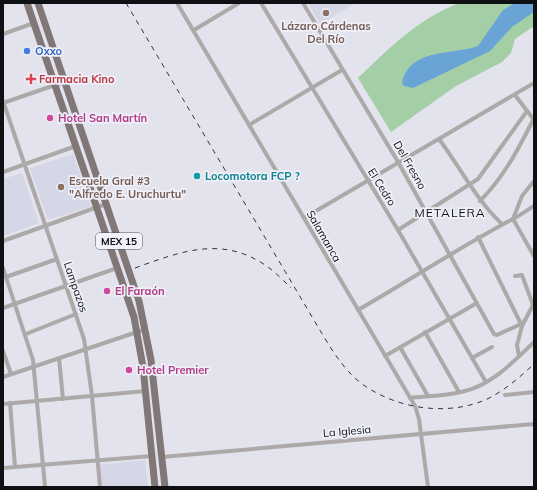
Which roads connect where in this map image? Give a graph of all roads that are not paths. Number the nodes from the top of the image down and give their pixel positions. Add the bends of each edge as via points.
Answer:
1 (27, 3) edge
2 (38, 3) edge
3 (177, 3) edge
4 (239, 3) edge
5 (261, 3) edge
6 (303, 3) edge
7 (34, 24) junction
8 (194, 30) junction
9 (3, 34) edge
10 (342, 70) junction
11 (64, 82) junction
12 (534, 83) edge
13 (55, 85) junction
14 (312, 88) junction
15 (515, 95) junction
16 (3, 102) edge
17 (527, 112) junction
18 (534, 119) edge
19 (249, 125) junction
20 (439, 138) junction
21 (76, 146) junction
22 (398, 162) junction
23 (25, 164) junction
24 (3, 172) edge
25 (367, 180) junction
26 (534, 181) edge
27 (470, 184) junction
28 (480, 201) junction
29 (106, 204) junction
30 (534, 206) edge
31 (97, 207) junction
32 (426, 211) junction
33 (304, 218) junction
34 (513, 219) junction
35 (502, 224) junction
36 (45, 226) junction
37 (398, 230) junction
38 (478, 237) junction
39 (3, 241) edge
40 (450, 254) junction
41 (534, 256) edge
42 (57, 260) junction
43 (118, 267) junction
44 (3, 268) edge
45 (422, 273) junction
46 (515, 276) dead end
47 (6, 277) junction
48 (66, 286) junction
49 (15, 304) junction
50 (477, 304) junction
51 (533, 304) edge
52 (3, 308) edge
53 (358, 310) junction
54 (76, 314) junction
55 (449, 319) junction
56 (521, 325) junction
57 (146, 329) junction
58 (137, 332) junction
59 (424, 332) junction
60 (26, 334) junction
61 (534, 342) edge
62 (400, 347) junction
63 (492, 347) dead end
64 (86, 349) junction
65 (3, 351) edge
66 (385, 356) junction
67 (520, 356) junction
68 (59, 358) junction
69 (472, 358) junction
70 (34, 367) junction
71 (12, 374) junction
72 (3, 377) edge
73 (486, 382) junction
74 (146, 391) junction
75 (459, 392) junction
76 (534, 392) edge
77 (505, 395) dead end
78 (92, 396) junction
79 (428, 396) junction
80 (410, 398) junction
81 (63, 399) junction
82 (38, 401) junction
83 (10, 403) junction
84 (3, 404) edge
85 (534, 424) edge
86 (421, 434) junction
87 (152, 456) junction
88 (162, 457) junction
89 (98, 461) junction
90 (43, 464) junction
91 (15, 467) junction
92 (3, 468) edge
93 (45, 487) edge
94 (100, 487) edge
95 (155, 487) edge
96 (165, 487) edge
97 (428, 487) edge

1 - 7 main road, MEX 15
2 - 11 main road, MEX 15
3 - 8 street, Salamanca
4 - 8 street
5 - 14 street, El Cedro
6 - 10 street, Del Fresno
7 - 9 street
7 - 13 main road, MEX 15
8 - 19 street, Salamanca
10 - 14 street
10 - 22 street, Del Fresno
11 - 13 street
11 - 29 main road, MEX 15
12 - 15 street
13 - 16 street
13 - 21 main road, MEX 15
14 - 19 street
14 - 25 street, El Cedro
15 - 17 street
15 - 20 street
16 - 23 street, Lampazos
17 - 18 street
17 - 27 street via 480,177
18 - 28 street via 508,167
19 - 33 street, Salamanca
20 - 22 street
20 - 27 street
21 - 23 street
21 - 31 main road, MEX 15
22 - 25 street
22 - 32 street, Del Fresno
23 - 24 street
23 - 36 street, Lampazos
25 - 33 street
25 - 37 street, El Cedro
26 - 34 street via 522,196
27 - 28 street
27 - 32 street
28 - 35 street
29 - 31 street
29 - 57 main road, MEX 15 via 132,278
30 - 34 street
31 - 36 street
31 - 43 main road, MEX 15
32 - 37 street
32 - 40 street, Del Fresno
33 - 53 street, Salamanca
34 - 35 street
34 - 41 street
35 - 38 street
36 - 39 street
36 - 42 street, Lampazos
37 - 45 street, El Cedro
38 - 40 street
38 - 56 street
40 - 45 street
40 - 50 street, Del Fresno
42 - 47 street
42 - 48 street, Lampazos
43 - 48 street
43 - 58 main road, MEX 15
44 - 47 street
45 - 53 street
45 - 55 street, El Cedro
46 - 51 street via 522,275
47 - 49 street
48 - 49 street
48 - 54 street, Lampazos
49 - 52 street
49 - 60 street
50 - 55 street
50 - 56 street, Del Fresno via 496,335
51 - 56 street
53 - 66 street, Salamanca
54 - 60 street
54 - 64 street, Lampazos
55 - 59 street
55 - 69 street, El Cedro
56 - 67 street via 517,345
57 - 58 street
57 - 88 main road, MEX 15
58 - 64 street
58 - 74 main road, MEX 15
59 - 62 street
59 - 75 street
60 - 70 street
61 - 67 street
62 - 66 street
62 - 79 street
63 - 69 street
64 - 68 street
64 - 78 street, Lampazos
65 - 71 street
66 - 80 street, Salamanca
67 - 73 street
68 - 70 street
68 - 81 street
69 - 73 street, El Cedro
70 - 71 street
70 - 82 street
71 - 72 street
73 - 75 street
74 - 78 street
74 - 87 main road, MEX 15
75 - 79 street
76 - 77 street
78 - 81 street
78 - 89 street, Lampazos
79 - 80 street
80 - 86 street, Salamanca via 418,414
81 - 82 street
82 - 83 street
82 - 90 street
83 - 84 street
83 - 91 street
85 - 86 street, La Iglesia
86 - 88 street, La Iglesia
86 - 97 street, Salamanca
87 - 89 street
87 - 95 main road, MEX 15
88 - 96 main road, MEX 15
89 - 90 street
89 - 94 street, Lampazos
90 - 91 street
90 - 93 street
91 - 92 street

